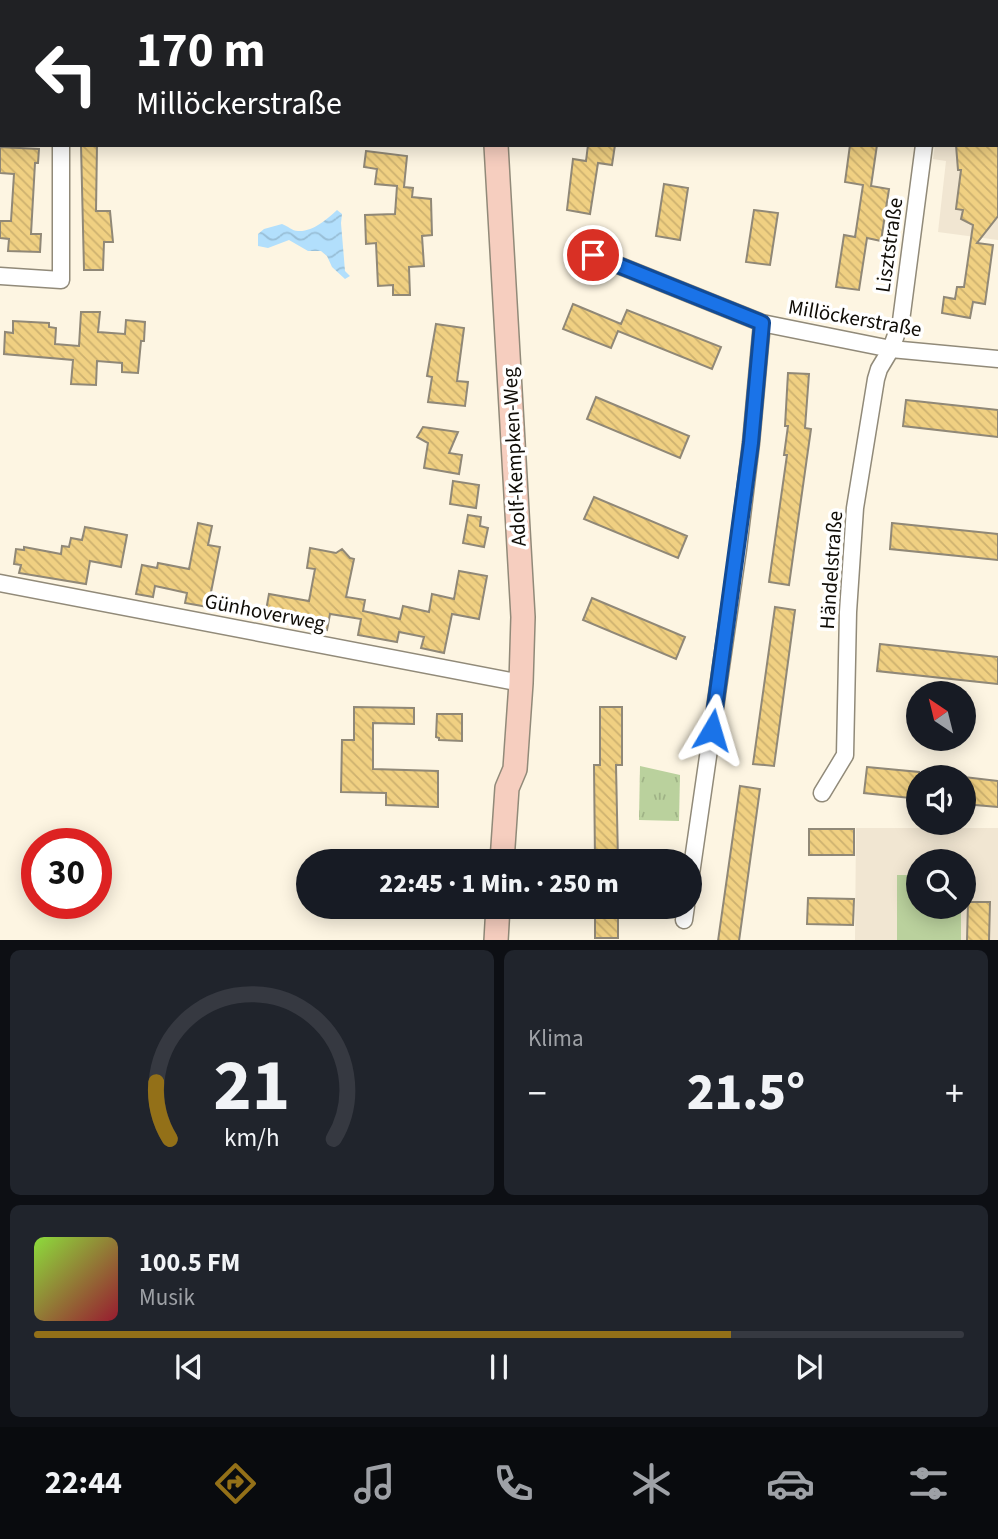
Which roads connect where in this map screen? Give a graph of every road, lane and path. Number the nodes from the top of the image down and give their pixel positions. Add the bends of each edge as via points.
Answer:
1 (61, 147) edge
2 (496, 147) edge
3 (924, 147) edge
4 (593, 255) dead end
5 (0, 276) edge
6 (762, 323) junction
7 (891, 349) junction
8 (998, 359) edge
9 (0, 583) edge
10 (521, 682) junction
11 (515, 769) junction
12 (822, 793) dead end
13 (503, 849) edge
14 (517, 849) edge
15 (695, 849) edge
16 (497, 919) edge
17 (512, 919) edge
18 (496, 940) edge
19 (510, 940) edge

1 - 5 street via 61,281
2 - 10 main road, Adolf-Kempken-Weg via 523,617
3 - 7 street, Lisztstraße via 901,321
4 - 6 street, Millöckerstraße
6 - 7 street, Millöckerstraße
6 - 15 street via 739,541
7 - 8 street, Millöckerstraße
7 - 12 street, Händelstraße via 876,379 855,508 845,755
9 - 10 street, Günhoverweg
10 - 11 main road, Adolf-Kempken-Weg
11 - 13 main road, Adolf-Kempken-Weg via 507,788
11 - 14 main road, Adolf-Kempken-Weg via 521,789
16 - 18 main road
17 - 19 main road

